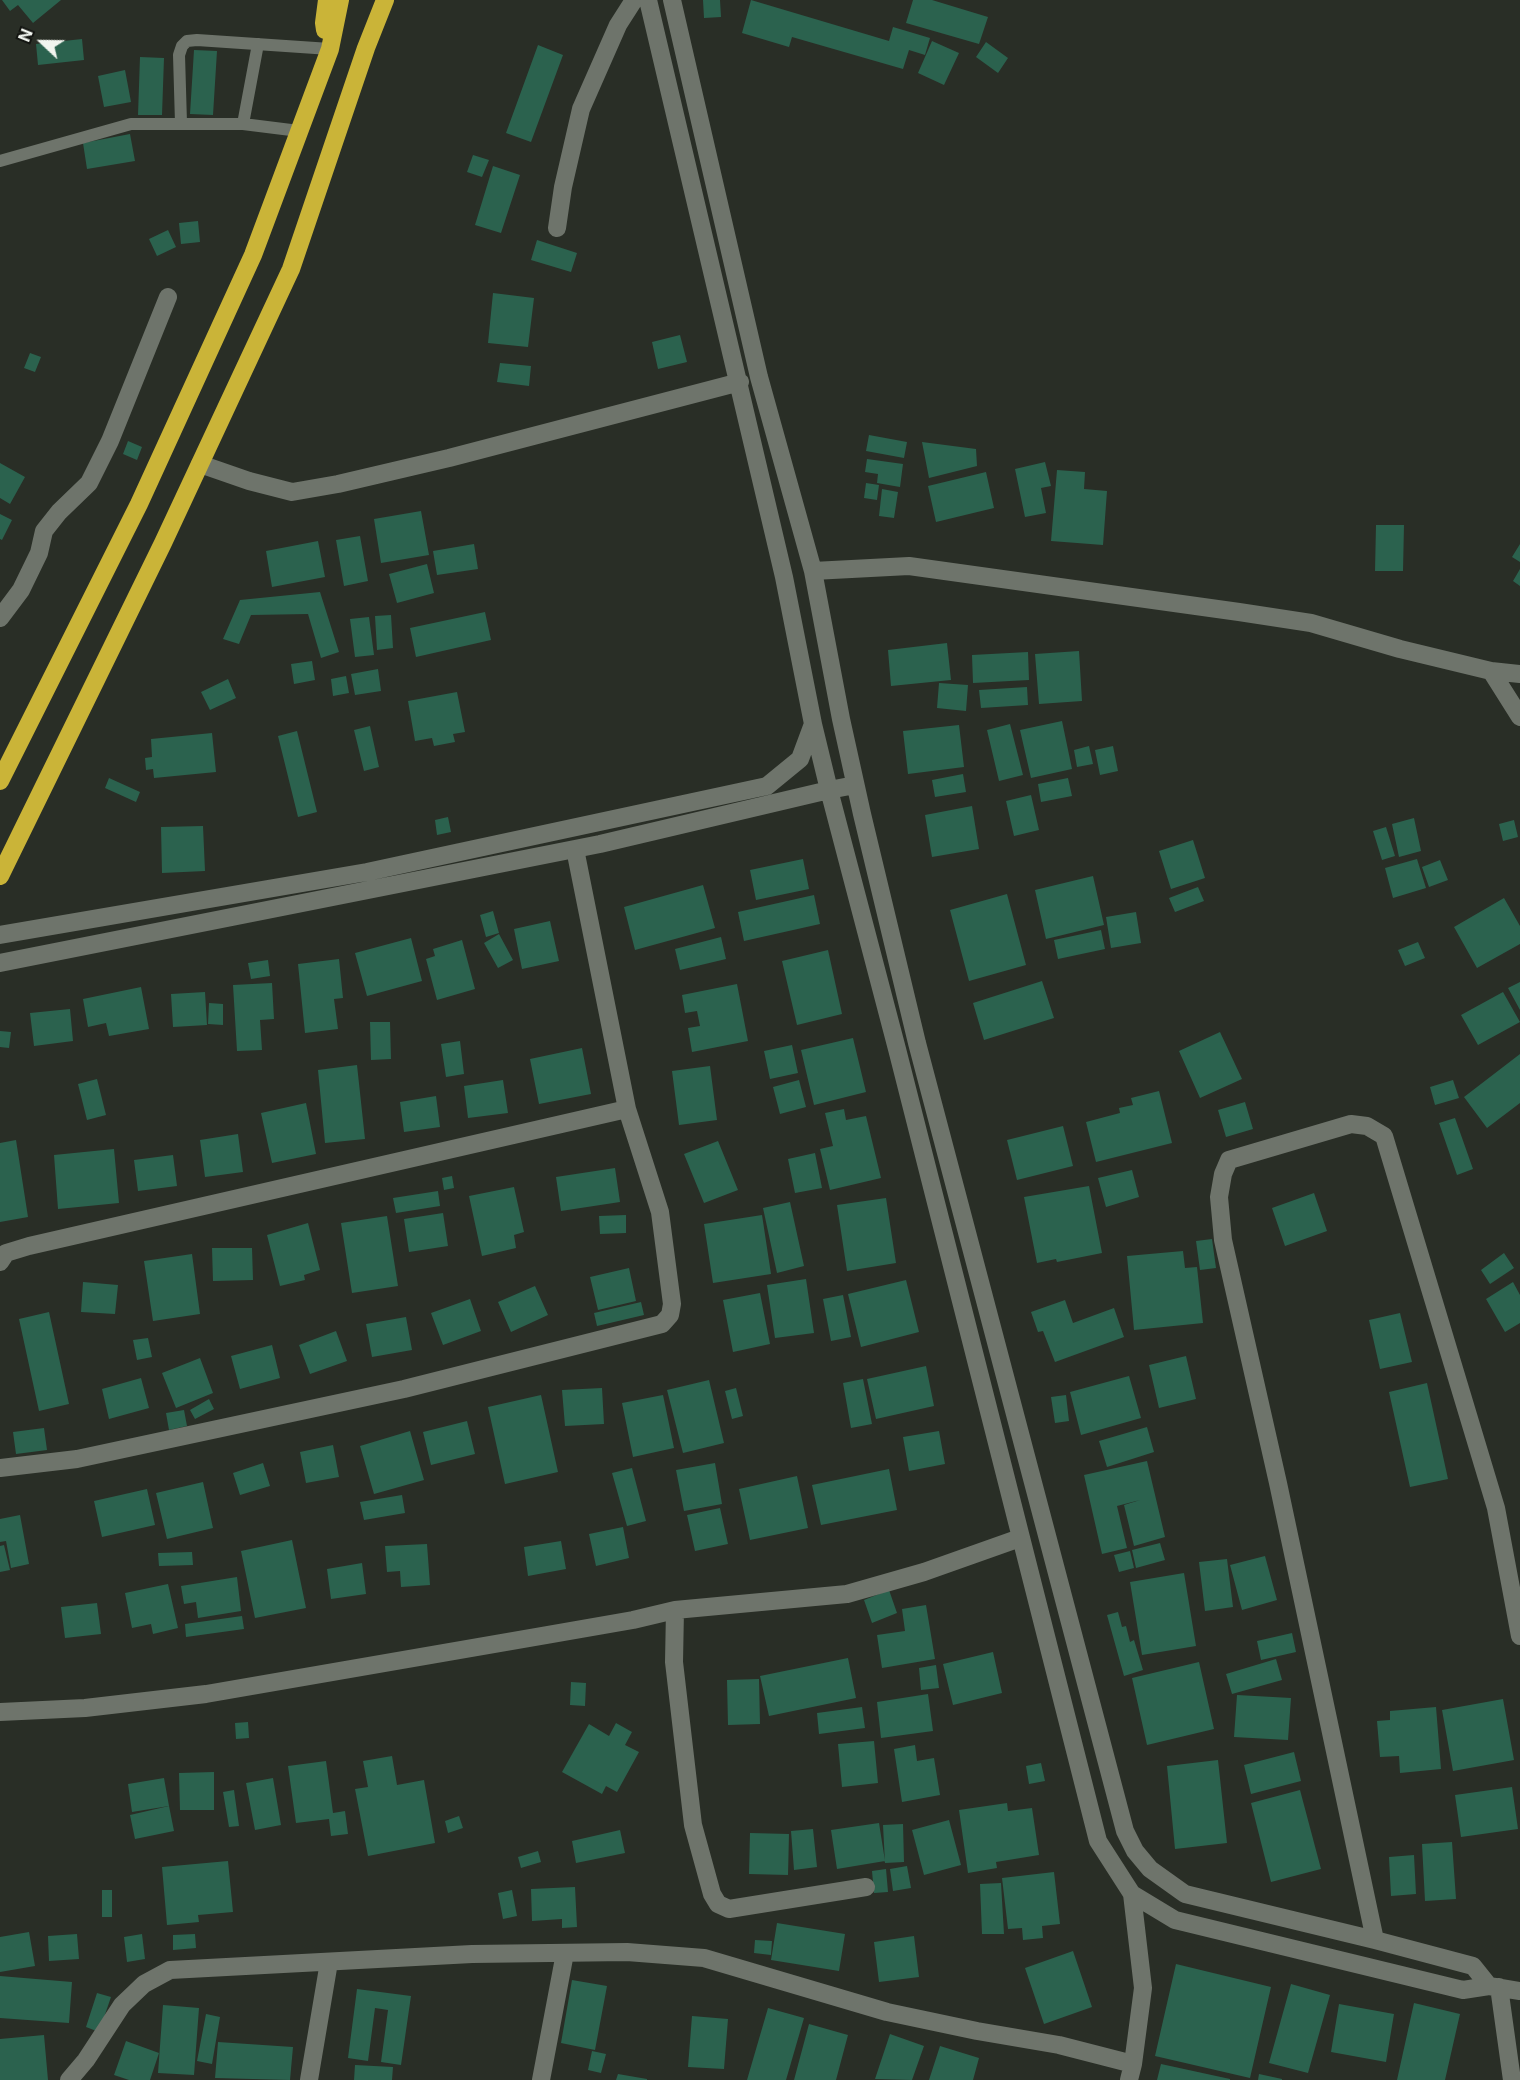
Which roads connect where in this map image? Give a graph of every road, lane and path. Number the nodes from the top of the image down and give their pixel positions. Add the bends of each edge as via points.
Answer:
1 (327, 0) edge
2 (340, 0) edge
3 (375, 0) edge
4 (385, 0) edge
5 (634, 0) edge
6 (648, 0) edge
7 (672, 0) edge
8 (258, 44) junction
9 (366, 48) junction
10 (330, 50) junction
11 (181, 123) junction
12 (243, 123) junction
13 (299, 131) junction
14 (0, 161) edge
15 (557, 228) dead end
16 (168, 297) dead end
17 (740, 382) junction
18 (200, 464) junction
19 (813, 571) junction
20 (0, 618) edge
21 (1491, 670) junction
22 (1520, 674) edge
23 (1520, 717) edge
24 (813, 724) junction
25 (0, 781) edge
26 (855, 785) junction
27 (829, 790) junction
28 (574, 849) junction
29 (0, 876) edge
30 (0, 935) edge
31 (0, 963) edge
32 (627, 1109) junction
33 (0, 1262) edge
34 (0, 1468) edge
35 (1020, 1538) junction
36 (675, 1610) junction
37 (1520, 1636) edge
38 (0, 1713) edge
39 (866, 1887) dead end
40 (1132, 1894) junction
41 (1375, 1940) junction
42 (565, 1953) junction
43 (329, 1962) junction
44 (1494, 1987) junction
45 (1520, 1991) edge
46 (1131, 2072) edge
47 (69, 2080) edge
48 (309, 2080) edge
49 (541, 2080) edge
50 (1512, 2080) edge

1 - 10 highway via 324,23
2 - 10 highway
3 - 9 highway
4 - 9 highway
5 - 15 street via 618,25 581,109
6 - 17 street
7 - 19 street via 759,377
8 - 10 lane
8 - 11 lane via 197,40 182,46
8 - 12 lane
9 - 18 highway via 291,269
10 - 13 highway
11 - 12 lane
11 - 14 lane via 131,124
12 - 13 lane
13 - 25 highway via 253,255 139,504
16 - 20 street via 89,483 44,531 39,554 21,591
17 - 18 street via 449,458 292,492
17 - 24 street
18 - 29 highway
19 - 21 street via 909,566 1260,615 1311,623
19 - 26 street
21 - 22 street
21 - 23 street
24 - 27 street
24 - 30 street via 800,759 767,786 368,872
26 - 27 street
26 - 41 street via 917,1042 1125,1830 1150,1869 1185,1894
27 - 28 street
27 - 35 street
28 - 31 street
28 - 32 street
32 - 33 street via 29,1246 6,1253
32 - 34 street via 660,1212 672,1304 670,1315 662,1324 392,1392 77,1459
35 - 36 street via 847,1594
35 - 40 street via 1098,1841
36 - 38 street via 206,1694
36 - 39 street via 674,1662 693,1825 718,1904 729,1909
37 - 41 street via 1496,1508 1384,1136 1367,1126 1351,1124 1229,1160 1219,1197 1223,1240
40 - 44 street via 1175,1920 1463,1990
40 - 46 street via 1143,1988
41 - 44 street via 1473,1966
42 - 43 street
42 - 46 street via 627,1952 704,1958 887,2012 1059,2045
42 - 49 street
43 - 47 street via 170,1970 144,1984 122,2005
43 - 48 street
44 - 45 street
44 - 50 street

